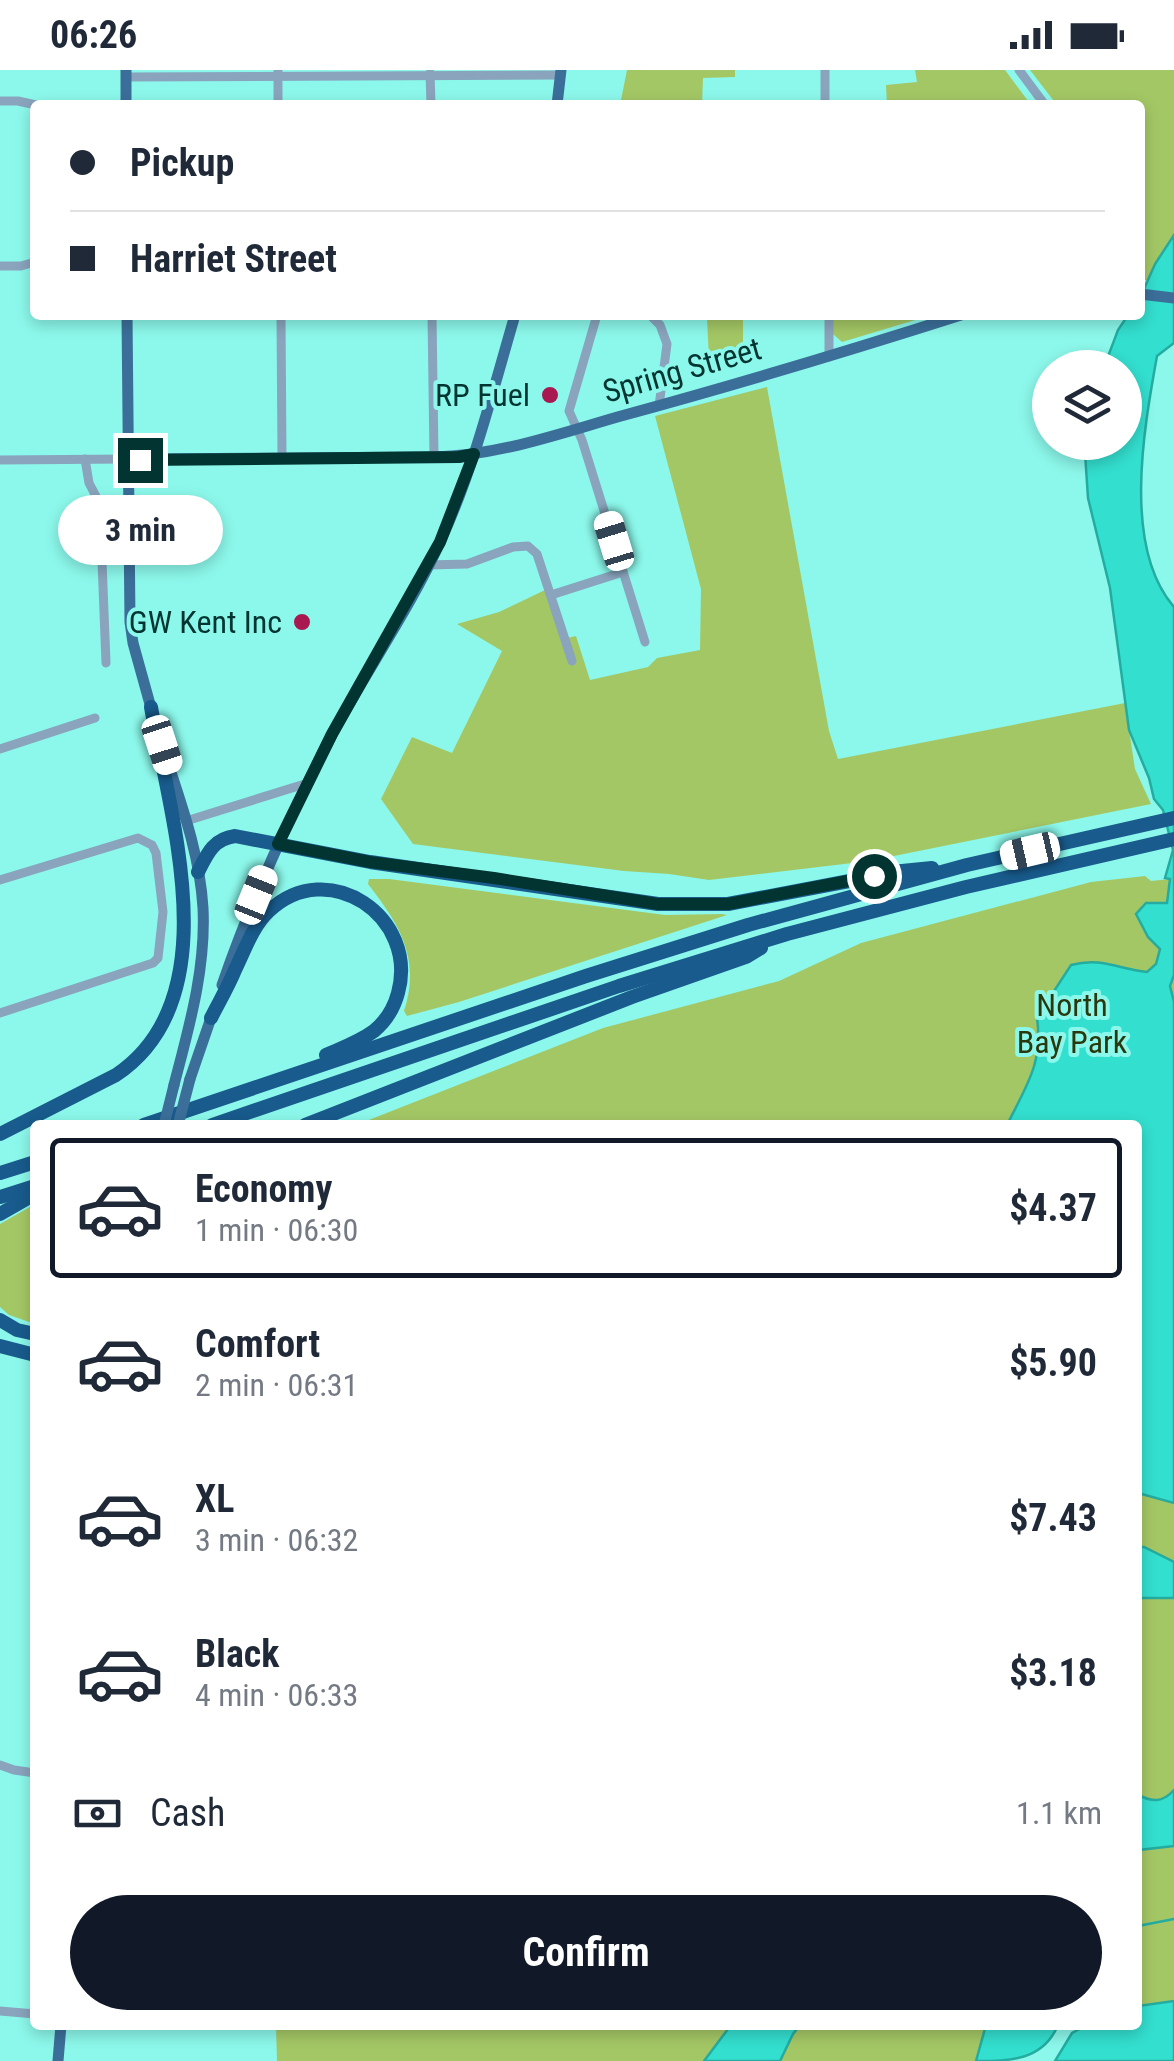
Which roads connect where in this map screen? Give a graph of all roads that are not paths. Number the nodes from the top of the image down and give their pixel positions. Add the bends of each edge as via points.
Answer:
1 (825, 70) edge
2 (1019, 70) edge
3 (561, 72) edge
4 (278, 73) edge
5 (430, 73) edge
6 (126, 74) edge
7 (126, 100) edge
8 (278, 100) edge
9 (430, 100) edge
10 (558, 100) edge
11 (825, 100) edge
12 (1041, 100) edge
13 (0, 101) edge
14 (30, 104) edge
15 (30, 263) edge
16 (0, 266) edge
17 (1145, 295) edge
18 (1174, 298) edge
19 (126, 320) edge
20 (281, 320) edge
21 (432, 320) edge
22 (514, 320) edge
23 (595, 320) edge
24 (655, 320) edge
25 (829, 320) edge
26 (945, 320) edge
27 (830, 357) junction
28 (659, 406) junction
29 (576, 428) junction
30 (474, 454) junction
31 (434, 457) junction
32 (282, 458) junction
33 (86, 459) junction
34 (126, 459) junction
35 (0, 460) edge
36 (428, 565) junction
37 (624, 572) junction
38 (551, 595) junction
39 (646, 642) dead end
40 (572, 661) dead end
41 (106, 663) dead end
42 (150, 707) junction
43 (94, 718) dead end
44 (0, 749) edge
45 (308, 783) junction
46 (1174, 818) edge
47 (186, 821) junction
48 (1168, 840) edge
49 (278, 844) junction
50 (967, 865) junction
51 (198, 872) junction
52 (0, 880) edge
53 (787, 934) junction
54 (0, 1013) edge
55 (211, 1018) junction
56 (295, 1074) junction
57 (159, 1120) edge
58 (165, 1120) edge
59 (179, 1120) edge
60 (227, 1120) edge
61 (318, 1120) edge
62 (0, 1134) edge
63 (30, 1164) edge
64 (0, 1173) edge
65 (30, 1188) edge
66 (30, 1197) edge
67 (0, 1198) edge
68 (0, 1214) edge
69 (0, 1320) edge
70 (30, 1333) edge
71 (0, 1346) edge
72 (30, 1354) edge
73 (0, 1765) edge
74 (30, 1772) edge
75 (0, 2010) edge
76 (30, 2013) edge
77 (61, 2030) edge
78 (58, 2061) edge

1 - 11 street
2 - 12 street
3 - 5 street
3 - 10 main road
4 - 5 street
4 - 6 street
4 - 8 street
5 - 9 street
6 - 7 main road
13 - 14 street
15 - 16 street
17 - 18 main road
19 - 34 main road
20 - 32 street
21 - 31 street
22 - 30 main road
23 - 29 street via 571,399
24 - 28 street via 667,338
25 - 27 street
26 - 27 main road, Spring Street
27 - 28 main road, Spring Street
28 - 29 main road, Spring Street
29 - 30 main road, Spring Street
29 - 37 street
30 - 31 main road, Spring Street
30 - 36 main road
31 - 32 main road, Spring Street
32 - 34 main road, Spring Street
33 - 34 street
33 - 35 street
33 - 41 street via 100,510
34 - 42 main road via 131,632
36 - 38 street via 467,564 528,546 538,554
36 - 45 main road
37 - 38 street
37 - 39 street
38 - 40 street
42 - 47 main road
42 - 62 highway via 182,876 182,943 169,1009 132,1064
43 - 44 street
45 - 47 street
45 - 49 main road
46 - 50 highway
47 - 51 main road
48 - 53 highway
49 - 50 highway via 658,904 728,904
49 - 51 highway via 225,838
49 - 55 main road
50 - 56 highway via 730,930
51 - 58 main road, bridge via 200,976
52 - 54 street via 138,838 156,853 163,912 153,963
53 - 60 highway
53 - 61 highway via 746,957
55 - 56 highway via 270,910 314,890 362,901 386,921 400,950 395,1003 375,1030
55 - 59 main road, bridge
56 - 57 highway
63 - 64 highway
65 - 67 highway
66 - 68 highway
69 - 70 highway
71 - 72 highway
73 - 74 street
75 - 76 street
77 - 78 main road

